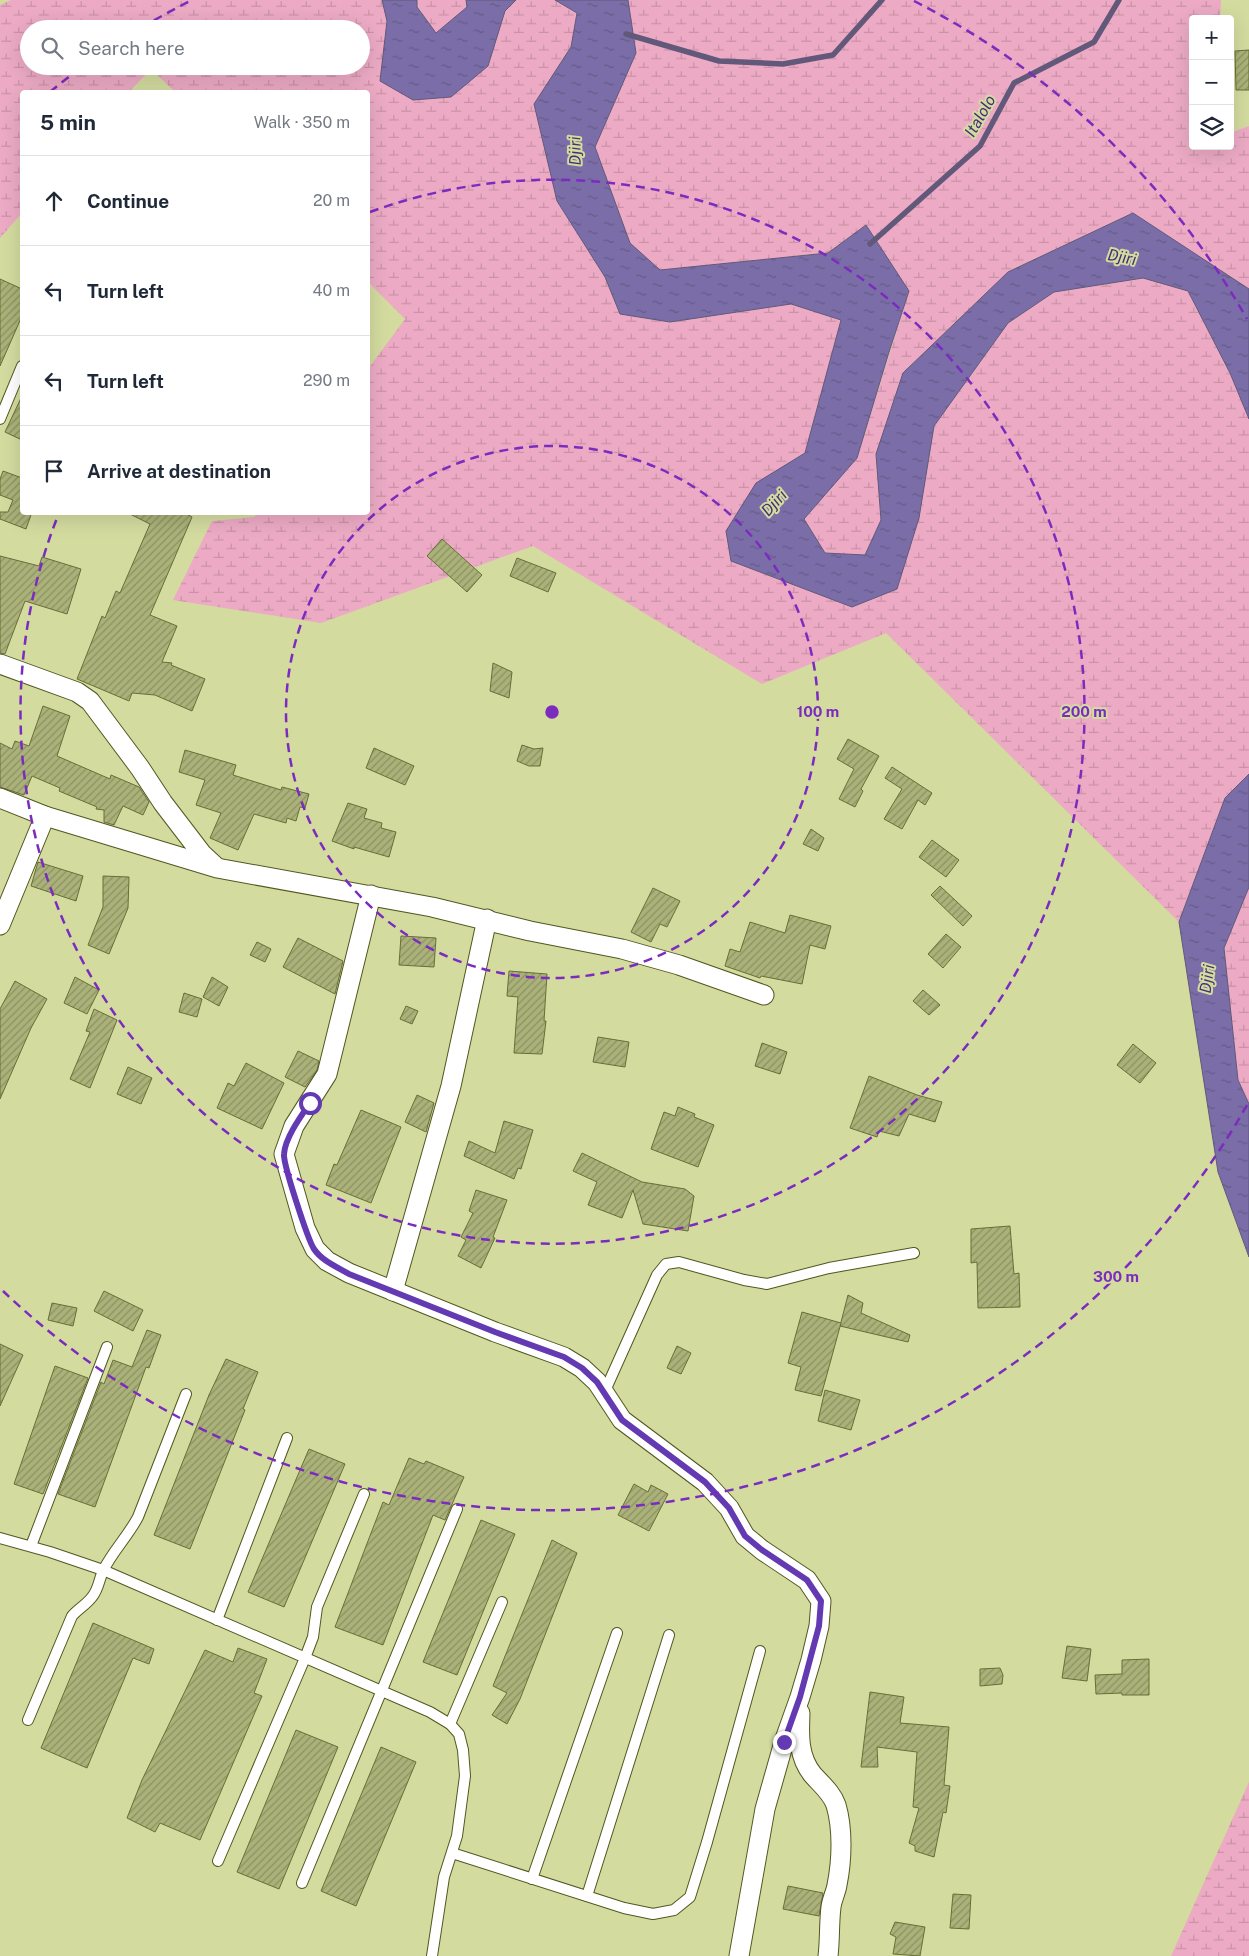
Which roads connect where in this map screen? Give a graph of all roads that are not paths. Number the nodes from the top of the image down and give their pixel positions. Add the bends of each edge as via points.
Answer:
1 (20, 370) edge
2 (2, 405) edge
3 (0, 419) edge
4 (0, 664) edge
5 (0, 798) edge
6 (45, 816) junction
7 (217, 868) junction
8 (371, 896) junction
9 (487, 919) junction
10 (0, 925) edge
11 (764, 995) dead end
12 (914, 1253) dead end
13 (393, 1291) junction
14 (107, 1347) dead end
15 (604, 1393) junction
16 (186, 1394) dead end
17 (287, 1438) dead end
18 (364, 1494) dead end
19 (457, 1509) dead end
20 (0, 1538) edge
21 (31, 1546) junction
22 (103, 1570) junction
23 (502, 1602) dead end
24 (217, 1620) junction
25 (617, 1633) dead end
26 (669, 1635) dead end
27 (760, 1651) dead end
28 (305, 1658) junction
29 (383, 1692) junction
30 (800, 1697) junction
31 (28, 1720) dead end
32 (450, 1724) junction
33 (452, 1854) junction
34 (218, 1861) dead end
35 (532, 1878) junction
36 (302, 1883) dead end
37 (587, 1896) junction
38 (432, 1956) edge
39 (739, 1956) edge
40 (828, 1956) edge

1 - 2 lane
2 - 3 lane
4 - 7 street via 77,692 90,701 163,804
5 - 6 street
6 - 7 street
6 - 10 street
7 - 8 street
8 - 9 street
8 - 13 street via 327,1074 294,1126 284,1154 314,1249 349,1274
9 - 11 street via 622,949
9 - 13 street via 451,1086
12 - 15 lane via 829,1268 767,1284 679,1262 666,1264 657,1275
13 - 15 street via 564,1357 582,1368
14 - 21 lane
15 - 30 street via 622,1420 705,1482 729,1508 745,1536 807,1580 821,1601 819,1626
16 - 22 lane via 138,1517
17 - 24 lane
18 - 28 lane via 317,1606 313,1637
19 - 29 lane
20 - 21 lane
21 - 22 lane
22 - 24 lane
22 - 31 lane via 93,1596 72,1616
23 - 32 lane
24 - 28 lane
25 - 35 lane
26 - 37 lane
27 - 37 lane via 690,1897 674,1910 653,1914
28 - 29 lane
28 - 34 lane
29 - 32 lane
29 - 36 lane
30 - 39 street via 765,1809
30 - 40 street via 799,1742 804,1762 835,1804 840,1826 840,1866 831,1903
32 - 33 lane via 459,1734 465,1776 458,1836
33 - 35 lane
33 - 38 lane via 444,1877
35 - 37 lane

